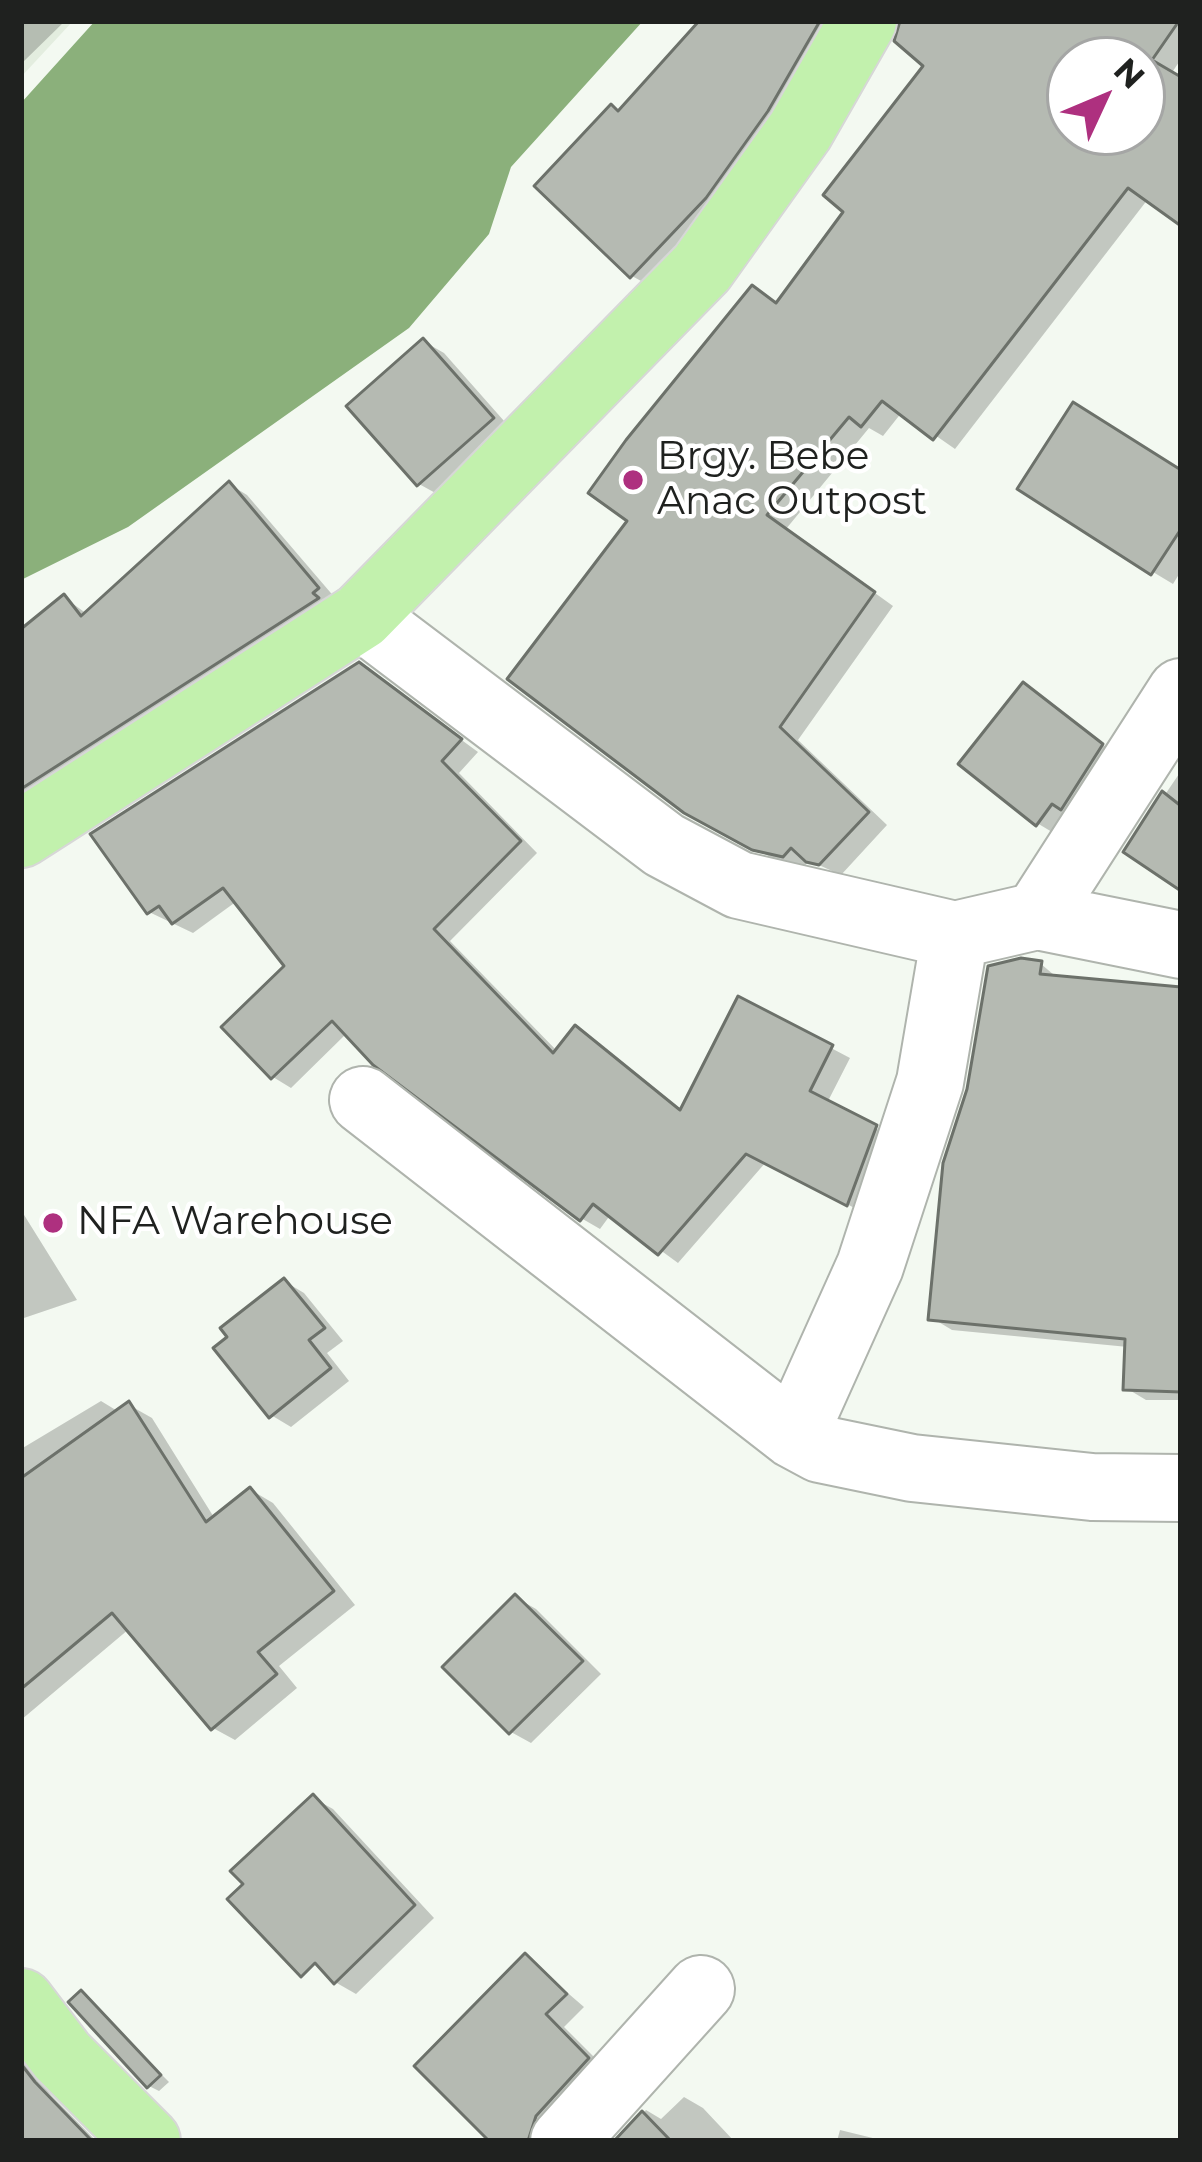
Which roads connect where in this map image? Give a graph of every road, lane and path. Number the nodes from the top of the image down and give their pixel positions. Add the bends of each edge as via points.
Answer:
1 (863, 21) edge
2 (361, 616) junction
3 (1181, 692) edge
4 (21, 834) edge
5 (1037, 916) junction
6 (955, 935) junction
7 (1181, 945) edge
8 (363, 1100) dead end
9 (794, 1435) junction
10 (1181, 1488) edge
11 (701, 1989) dead end
12 (21, 2002) edge
13 (147, 2141) edge
14 (564, 2141) edge

1 - 2 main road via 800,131 702,268
2 - 4 main road
2 - 6 street via 664,845 739,885
3 - 5 street
5 - 6 street
5 - 7 street
6 - 9 street via 930,1082 870,1266
8 - 9 street
9 - 10 street via 820,1449 912,1468
11 - 14 street
12 - 13 main road

